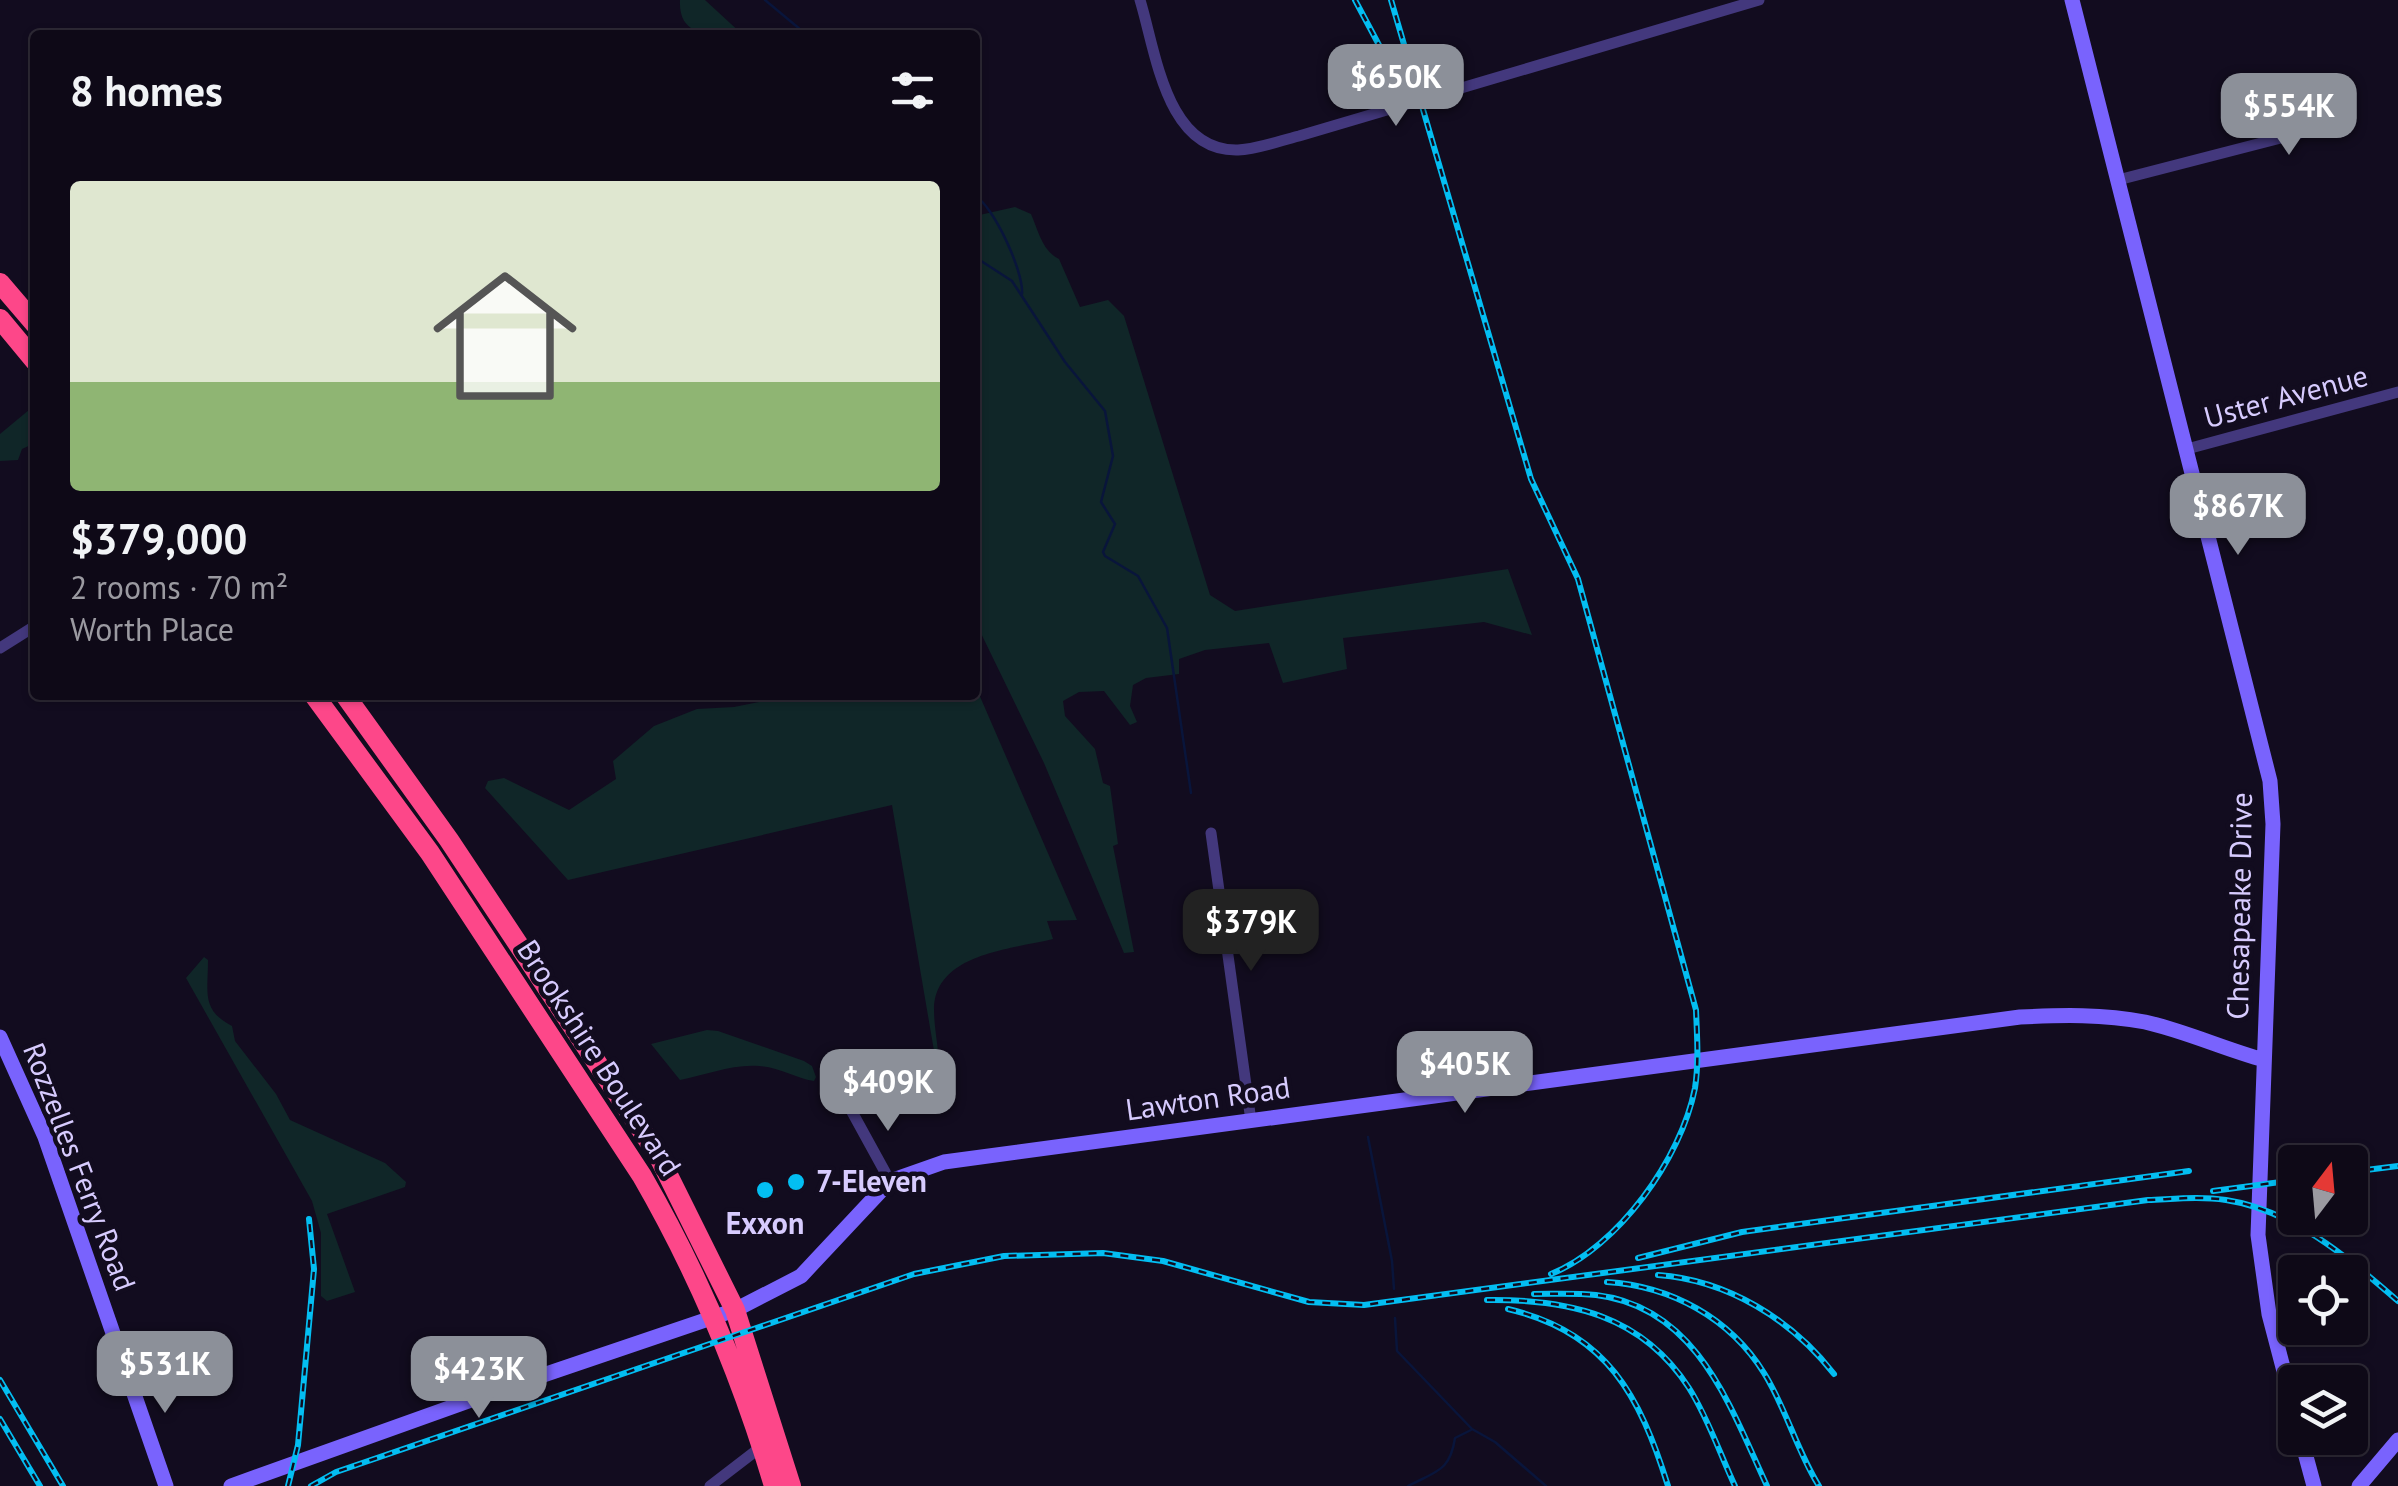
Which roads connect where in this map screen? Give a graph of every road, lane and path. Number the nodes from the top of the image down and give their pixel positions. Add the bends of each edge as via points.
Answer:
1 (1140, 0) edge
2 (1759, 0) edge
3 (2072, 0) edge
4 (2339, 124) dead end
5 (2118, 180) junction
6 (0, 282) edge
7 (30, 318) edge
8 (0, 319) edge
9 (30, 355) edge
10 (2398, 392) edge
11 (2187, 450) junction
12 (30, 629) edge
13 (0, 648) edge
14 (318, 700) edge
15 (349, 700) edge
16 (1211, 832) dead end
17 (0, 1037) edge
18 (2264, 1060) junction
19 (852, 1091) dead end
20 (1251, 1121) junction
21 (890, 1181) junction
22 (734, 1310) junction
23 (713, 1318) junction
24 (2282, 1365) edge
25 (769, 1439) junction
26 (2398, 1440) edge
27 (2306, 1455) edge
28 (166, 1486) edge
29 (232, 1486) edge
30 (710, 1486) edge
31 (774, 1486) edge
32 (791, 1486) edge
33 (2314, 1486) edge
34 (2359, 1486) edge

1 - 2 street via 1178,118 1197,137 1240,150
3 - 5 street, Chesapeake Drive
4 - 5 street
5 - 11 street, Chesapeake Drive
6 - 7 highway
8 - 9 highway
10 - 11 street, Uster Avenue
11 - 18 street, Chesapeake Drive via 2270,781
12 - 13 street
14 - 23 highway, Brookshire Boulevard via 430,854 624,1147
15 - 22 highway, Brookshire Boulevard via 630,1110 682,1199
16 - 20 street
17 - 28 street, Rozzelles Ferry Road via 45,1137
18 - 20 street, Lawton Road via 2160,1026 2064,1014
18 - 24 street, Chesapeake Drive via 2260,1261
19 - 21 street via 851,1110
20 - 21 street, Lawton Road via 944,1162
21 - 22 street, Lawton Road via 801,1276
22 - 23 street, Lawton Road
22 - 25 highway, Brookshire Boulevard
23 - 25 highway, Brookshire Boulevard
23 - 29 street, Lawton Road
25 - 30 street
25 - 31 highway, Brookshire Boulevard
25 - 32 highway, Brookshire Boulevard
26 - 34 street
27 - 33 street

